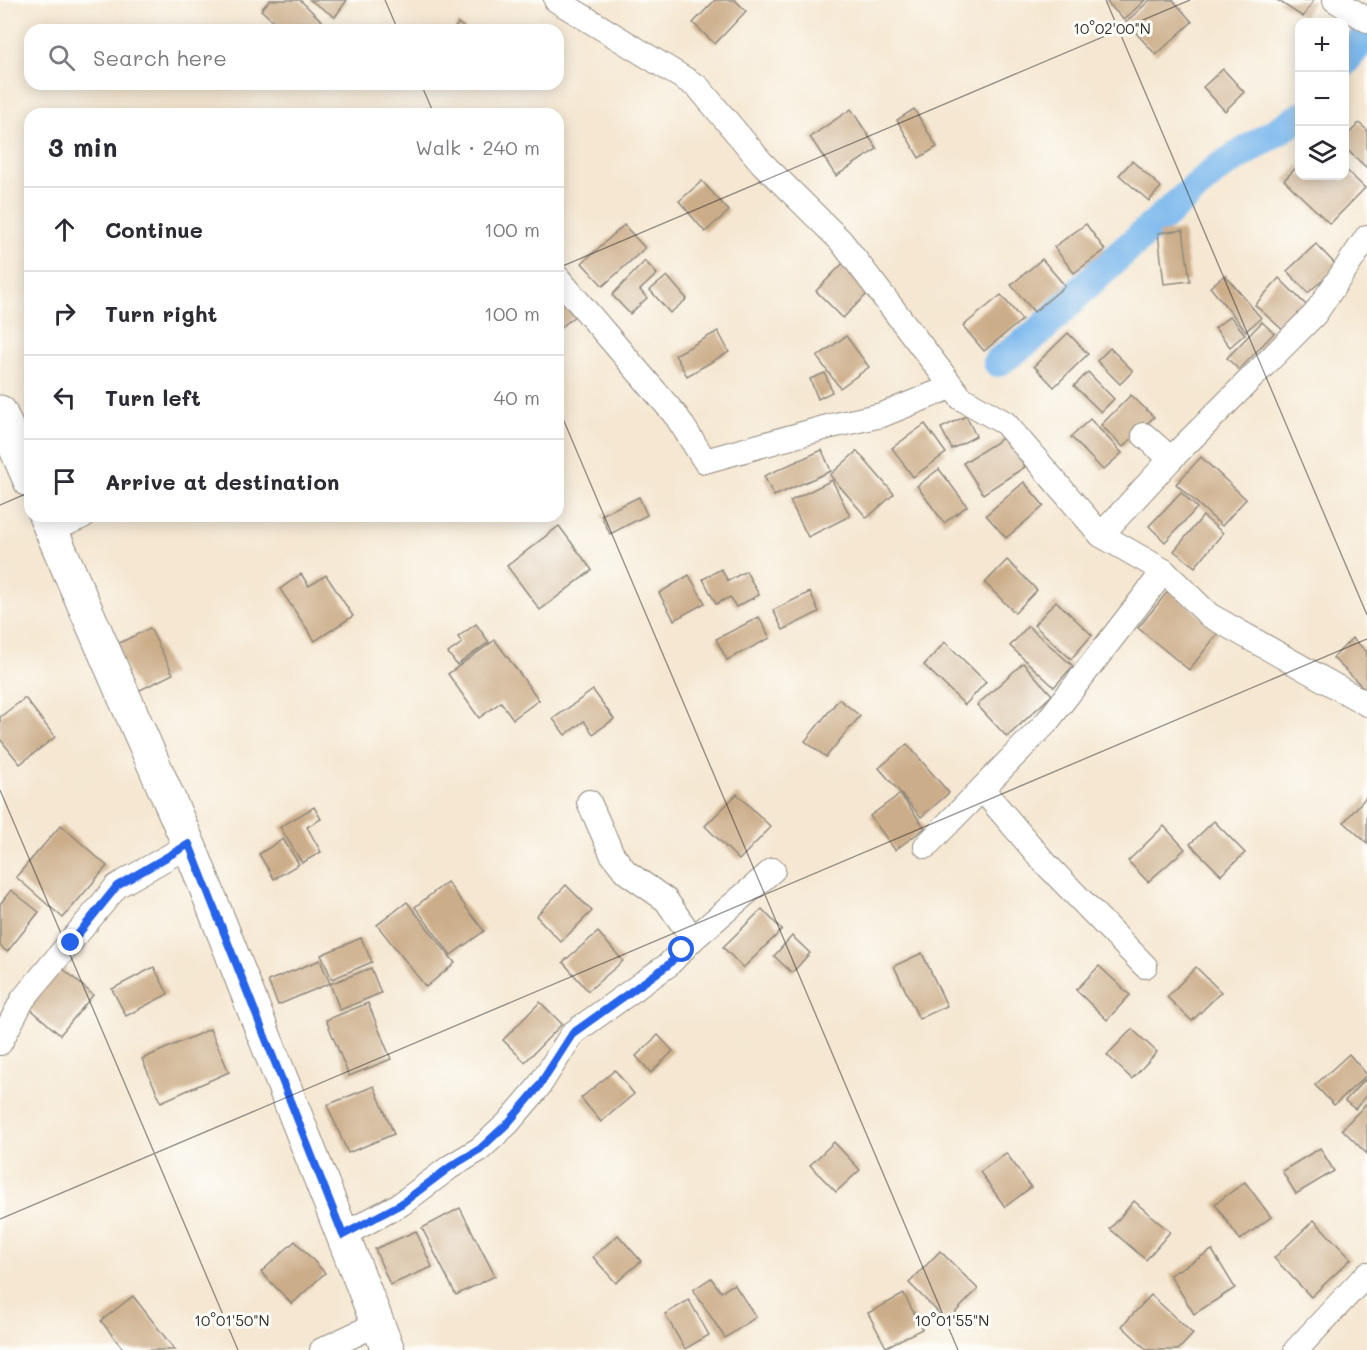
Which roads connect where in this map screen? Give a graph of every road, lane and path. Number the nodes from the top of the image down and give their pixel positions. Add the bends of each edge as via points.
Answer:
1 (556, 0) edge
2 (1335, 0) edge
3 (1367, 20) edge
4 (1367, 237) edge
5 (564, 285) edge
6 (951, 387) junction
7 (0, 412) edge
8 (1144, 435) dead end
9 (1171, 459) junction
10 (24, 467) edge
11 (49, 523) edge
12 (1101, 535) junction
13 (1164, 572) junction
14 (1367, 704) edge
15 (982, 789) junction
16 (589, 802) dead end
17 (189, 844) junction
18 (926, 846) dead end
19 (773, 870) dead end
20 (693, 939) junction
21 (1145, 966) dead end
22 (0, 1042) edge
23 (343, 1235) junction
24 (1367, 1274) edge
25 (382, 1337) edge
26 (322, 1350) edge
27 (1296, 1350) edge

1 - 6 street via 698,87 762,164 841,241
2 - 3 street
4 - 9 street via 1315,314
5 - 6 street via 677,417 705,461 882,415
6 - 12 street via 961,398 1005,423
7 - 10 main road
8 - 9 street
9 - 12 street
11 - 17 main road
12 - 13 street
13 - 14 street via 1209,615
13 - 15 street via 1046,723
15 - 18 street
15 - 21 street via 1045,863
16 - 20 street via 619,863 666,900
17 - 22 street via 117,886 23,999
17 - 23 main road
19 - 20 street
20 - 23 street via 668,965 573,1033 537,1089 480,1149 401,1204
23 - 25 main road
24 - 27 street
25 - 26 street

